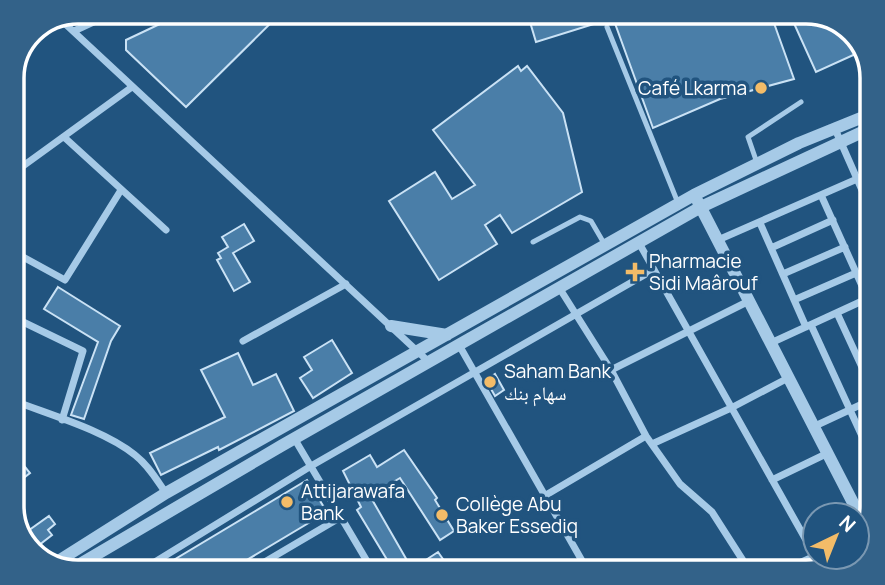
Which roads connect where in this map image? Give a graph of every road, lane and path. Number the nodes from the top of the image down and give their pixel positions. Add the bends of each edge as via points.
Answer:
1 (87, 25) edge
2 (68, 26) edge
3 (607, 27) dead end
4 (74, 31) junction
5 (132, 87) junction
6 (801, 102) dead end
7 (860, 118) edge
8 (835, 129) junction
9 (860, 133) edge
10 (64, 137) junction
11 (840, 143) junction
12 (757, 163) junction
13 (25, 165) edge
14 (860, 177) edge
15 (856, 179) junction
16 (860, 186) edge
17 (121, 190) junction
18 (694, 195) junction
19 (821, 195) junction
20 (678, 204) junction
21 (701, 207) junction
22 (833, 220) junction
23 (760, 223) junction
24 (166, 230) dead end
25 (718, 240) junction
26 (533, 242) dead end
27 (639, 243) junction
28 (604, 245) junction
29 (845, 247) junction
30 (771, 248) junction
31 (25, 258) edge
32 (653, 270) junction
33 (856, 273) junction
34 (783, 274) junction
35 (860, 281) edge
36 (346, 284) junction
37 (560, 289) junction
38 (750, 300) junction
39 (794, 300) junction
40 (860, 302) edge
41 (837, 313) junction
42 (576, 314) junction
43 (25, 323) edge
44 (391, 326) junction
45 (808, 326) junction
46 (689, 334) junction
47 (447, 335) junction
48 (243, 341) dead end
49 (773, 342) junction
50 (459, 345) junction
51 (418, 352) junction
52 (430, 363) junction
53 (860, 363) edge
54 (611, 370) junction
55 (476, 374) junction
56 (790, 377) junction
57 (25, 405) edge
58 (860, 405) edge
59 (732, 408) junction
60 (850, 409) junction
61 (62, 420) junction
62 (815, 426) junction
63 (860, 431) edge
64 (646, 436) junction
65 (294, 439) junction
66 (652, 444) junction
67 (828, 453) junction
68 (311, 466) junction
69 (772, 480) junction
70 (166, 493) junction
71 (546, 495) junction
72 (852, 501) edge
73 (341, 517) junction
74 (801, 531) edge
75 (63, 558) edge
76 (87, 560) edge
77 (158, 560) edge
78 (268, 560) edge
79 (367, 560) edge
80 (582, 560) edge
81 (743, 560) edge

1 - 4 street
2 - 4 street
3 - 20 lane
4 - 5 street
5 - 10 street
5 - 36 street
6 - 12 lane via 748,136
7 - 8 street
8 - 11 street
8 - 12 street
9 - 11 street
10 - 13 street
10 - 17 street
11 - 15 street
11 - 21 street
12 - 18 street
14 - 15 street
15 - 16 street
15 - 19 street
17 - 24 street
17 - 31 street via 64,281
18 - 20 street
18 - 21 street
19 - 22 street
19 - 23 street
20 - 28 street
21 - 25 street
21 - 27 street
22 - 29 street
22 - 30 street
23 - 25 street
23 - 30 street
25 - 38 street
26 - 28 lane via 580,217 591,221
27 - 32 street
27 - 37 street
28 - 47 street
29 - 33 street
29 - 34 street
30 - 34 street
32 - 42 street
32 - 46 street
33 - 35 street
33 - 39 street
34 - 39 street
36 - 44 street
36 - 48 street
37 - 42 street
37 - 50 street
38 - 46 street
38 - 49 street
39 - 45 street
40 - 41 street
41 - 45 street
41 - 53 street
42 - 54 street
42 - 55 street
43 - 61 street via 83,351
44 - 47 street
44 - 51 street
45 - 49 street
45 - 60 street
46 - 54 street
46 - 59 street
47 - 51 street
49 - 56 street
50 - 52 street
50 - 55 street
51 - 52 street
51 - 70 street
52 - 65 street
54 - 64 street
55 - 68 street
55 - 71 street
56 - 59 street
56 - 62 street
57 - 61 street
58 - 60 street
59 - 66 street
59 - 69 street
60 - 62 street
60 - 63 street
61 - 70 street via 134,454
62 - 67 street
64 - 66 street
64 - 71 street
65 - 68 street
65 - 76 street
66 - 81 street via 680,484 712,512
67 - 69 street
67 - 72 street
68 - 73 street
68 - 77 street
69 - 74 street
70 - 75 street
71 - 80 street
73 - 78 street
73 - 79 street

